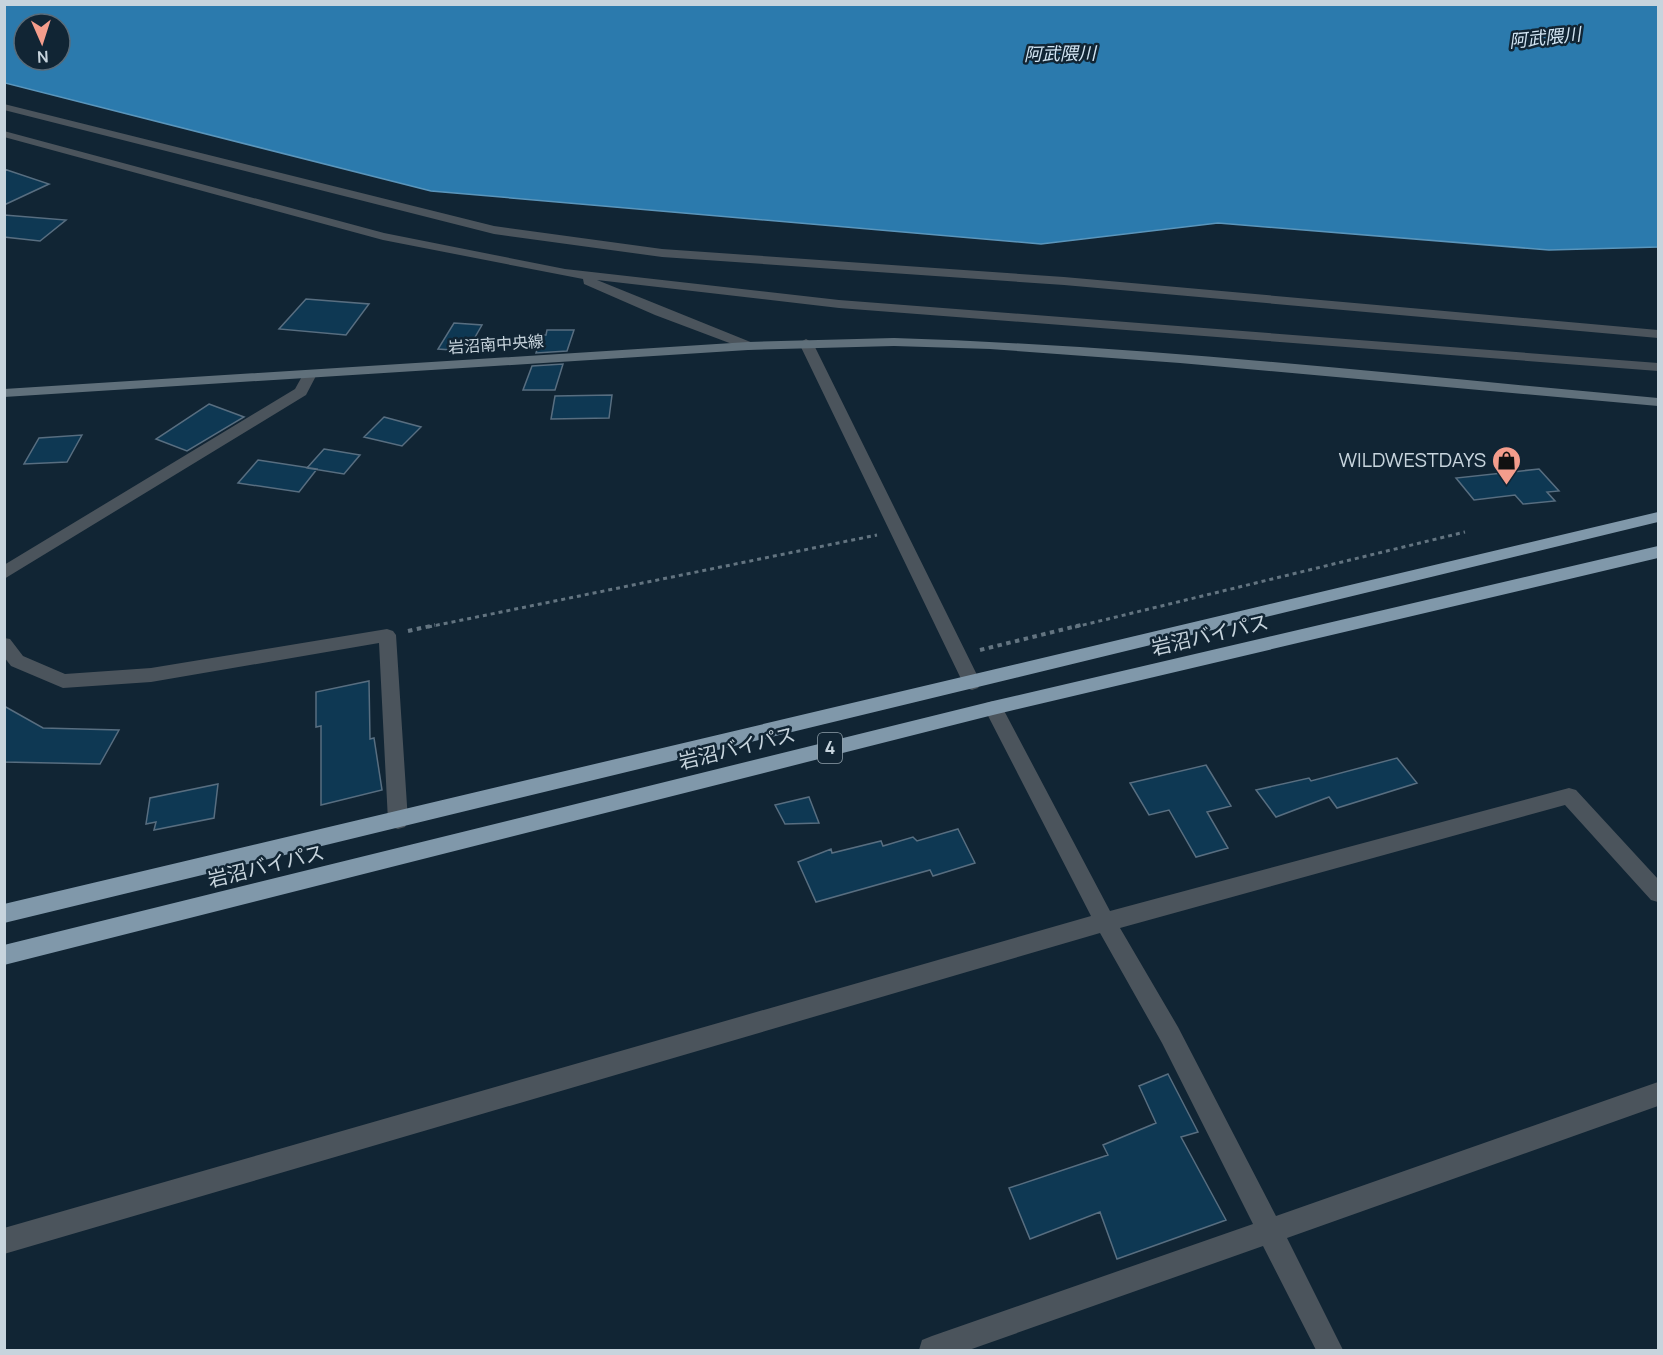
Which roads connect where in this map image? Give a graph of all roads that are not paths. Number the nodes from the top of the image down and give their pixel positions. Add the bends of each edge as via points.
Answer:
1 (4, 107) edge
2 (4, 134) edge
3 (564, 273) junction
4 (1659, 334) edge
5 (806, 344) junction
6 (748, 346) junction
7 (1659, 368) edge
8 (310, 374) junction
9 (4, 393) edge
10 (1659, 402) edge
11 (1659, 518) edge
12 (1659, 552) edge
13 (4, 573) edge
14 (4, 644) edge
15 (972, 683) junction
16 (993, 708) junction
17 (398, 821) junction
18 (1659, 893) edge
19 (4, 915) edge
20 (1106, 922) junction
21 (4, 955) edge
22 (1659, 1094) edge
23 (1270, 1230) junction
24 (4, 1241) edge
25 (932, 1350) edge
26 (1330, 1350) edge

1 - 4 street via 494,230 650,252 1076,282
2 - 3 street via 383,236
3 - 6 street
3 - 7 street via 839,304
5 - 6 street, 岩沼南中央線
5 - 10 street, 岩沼南中央線 via 990,345
5 - 15 street
6 - 8 street, 岩沼南中央線
8 - 9 street, 岩沼南中央線
8 - 13 street via 301,392
11 - 15 highway, 岩沼バイパス / 4
12 - 16 highway, 岩沼バイパス / 4
14 - 17 street via 16,662 63,681 151,675 387,635
15 - 17 highway, 岩沼バイパス / 4
16 - 20 street
16 - 21 highway, 岩沼バイパス / 4
17 - 19 highway, 岩沼バイパス / 4
18 - 20 street via 1569,796
20 - 23 street via 1170,1035
20 - 24 street
22 - 23 street
23 - 25 street
23 - 26 street

